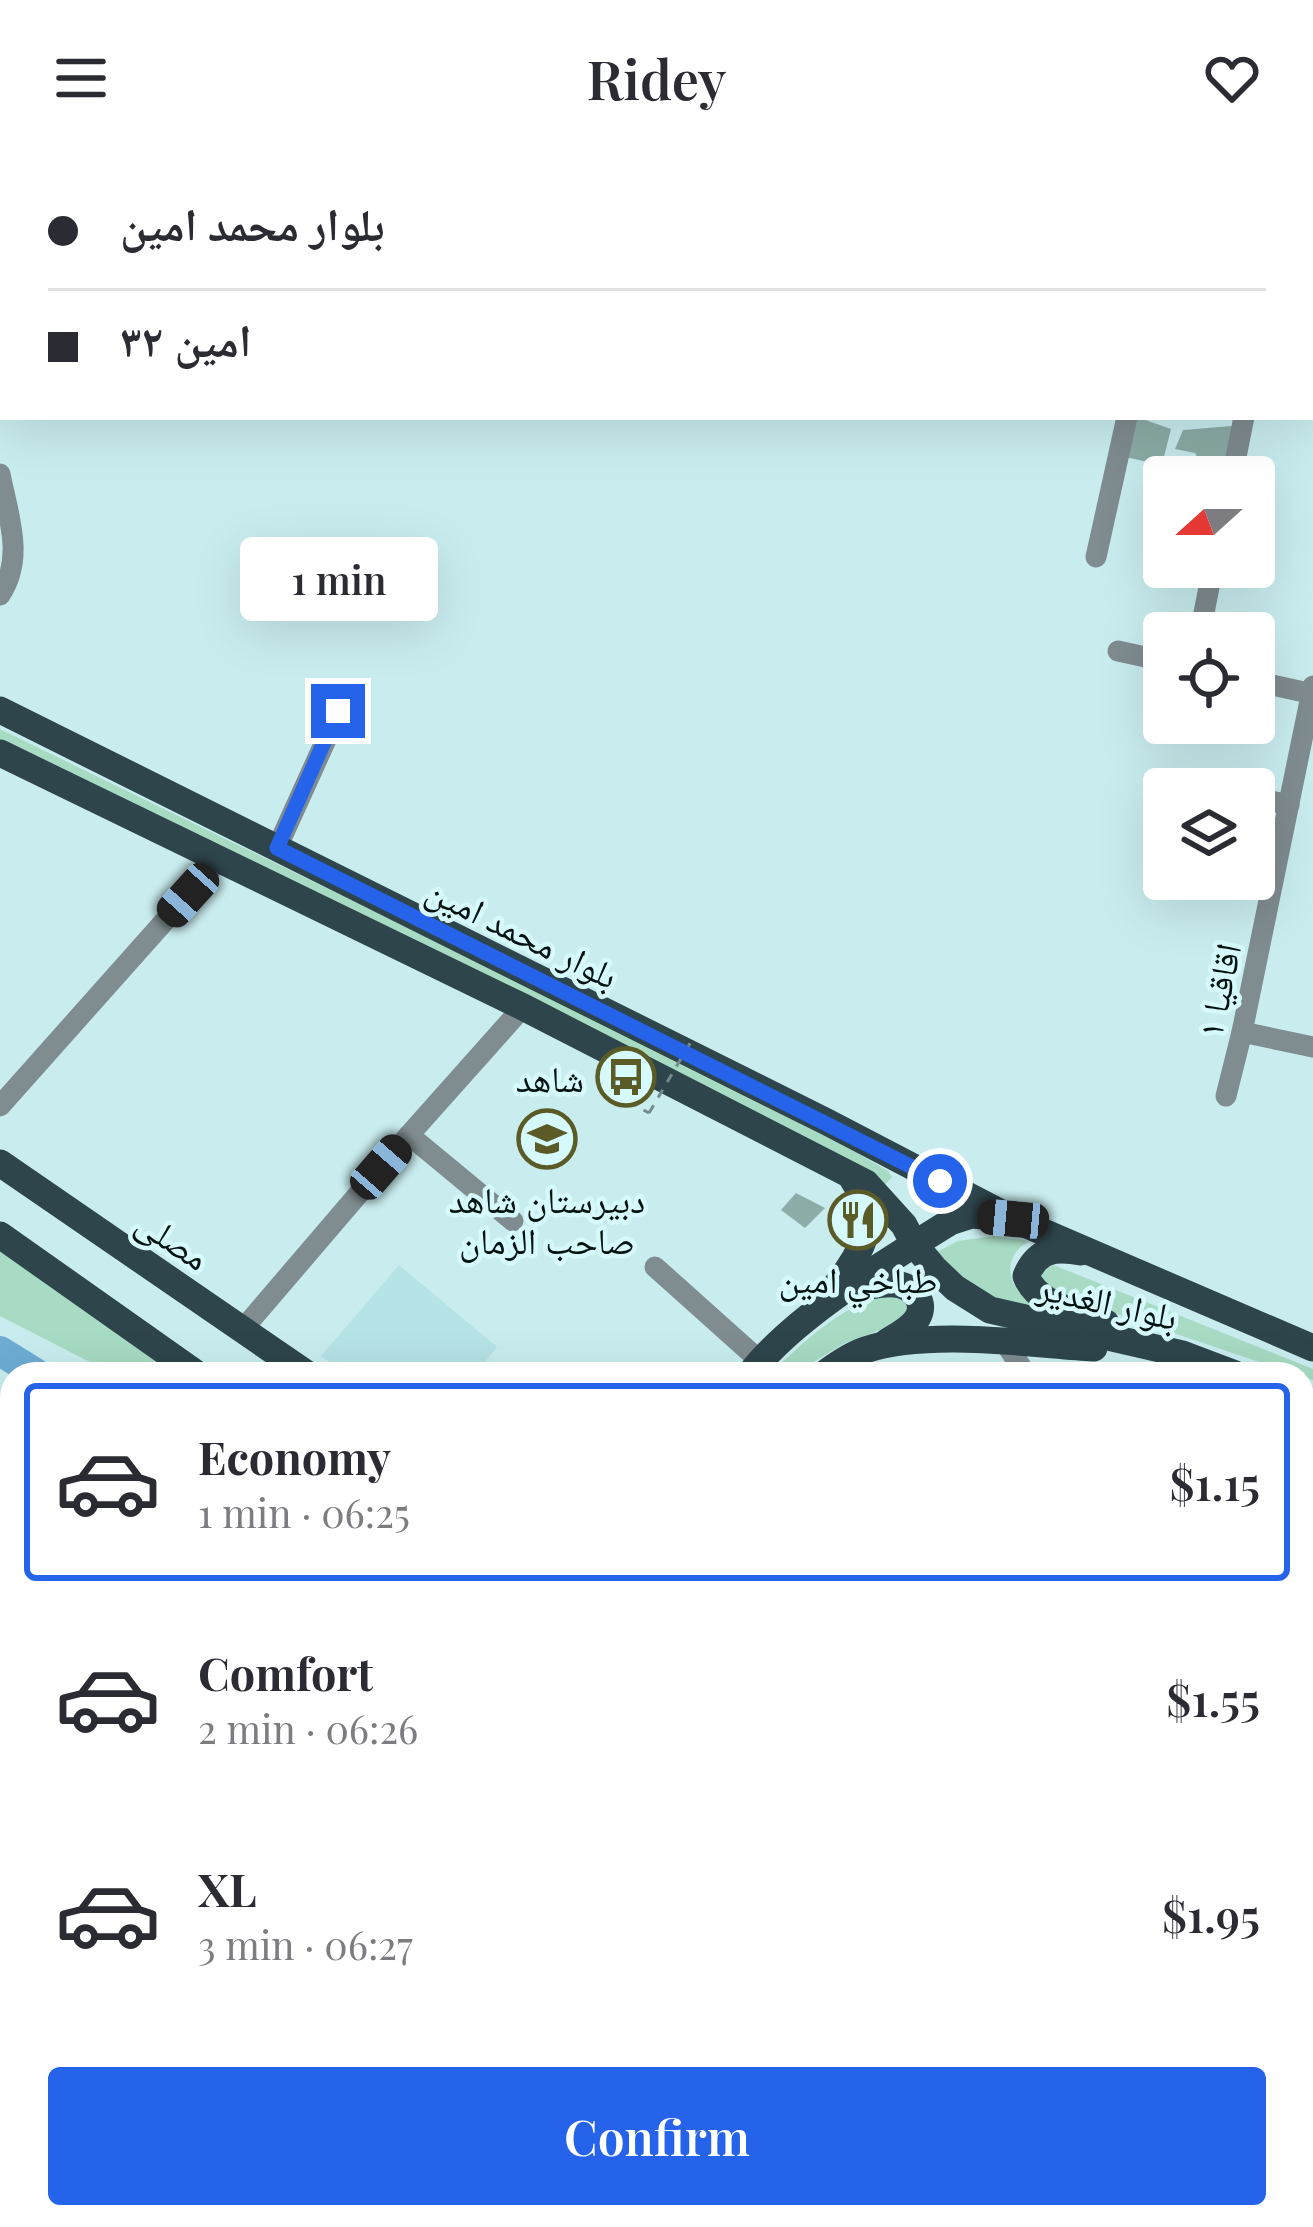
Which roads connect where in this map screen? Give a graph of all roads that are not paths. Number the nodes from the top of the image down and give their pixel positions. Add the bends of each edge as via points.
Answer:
1 (1126, 420) edge
2 (1243, 420) edge
3 (1236, 456) edge
4 (0, 474) edge
5 (1096, 556) dead end
6 (0, 596) edge
7 (1118, 651) dead end
8 (1143, 656) edge
9 (1275, 685) edge
10 (1313, 691) edge
11 (0, 710) edge
12 (338, 711) dead end
13 (0, 753) edge
14 (1275, 802) edge
15 (1288, 805) junction
16 (1275, 840) edge
17 (277, 848) junction
18 (219, 860) junction
19 (1261, 900) edge
20 (523, 1007) junction
21 (1243, 1032) junction
22 (1313, 1047) edge
23 (1226, 1096) dead end
24 (0, 1106) edge
25 (409, 1135) junction
26 (903, 1162) junction
27 (0, 1163) edge
28 (841, 1169) junction
29 (878, 1197) junction
30 (1013, 1219) junction
31 (513, 1221) dead end
32 (0, 1235) edge
33 (914, 1244) junction
34 (1103, 1258) junction
35 (655, 1267) dead end
36 (848, 1290) junction
37 (815, 1312) junction
38 (243, 1328) junction
39 (1005, 1343) junction
40 (878, 1347) junction
41 (1313, 1348) edge
42 (180, 1362) edge
43 (290, 1362) edge
44 (751, 1362) edge
45 (761, 1362) edge
46 (844, 1362) edge
47 (1018, 1362) edge
48 (1167, 1362) edge
49 (1177, 1362) edge
50 (1180, 1362) edge

1 - 5 street
2 - 3 street
4 - 6 street via 15,548
7 - 8 street
9 - 10 street
10 - 15 street, اقاقیا ۱
11 - 17 main road, بلوار محمد امین
12 - 17 street
13 - 18 main road, بلوار محمد امین
14 - 15 street
15 - 16 street, اقاقیا ۱
17 - 26 main road, بلوار محمد امین
18 - 20 main road, بلوار محمد امین
18 - 24 street
19 - 21 street, اقاقیا ۱
20 - 25 street
20 - 28 main road, بلوار محمد امین
21 - 22 street
21 - 23 street, اقاقیا ۱
25 - 31 street
25 - 38 street
26 - 29 main road via 902,1190
26 - 30 main road, بلوار محمد امین
27 - 38 main road, مصلی
28 - 29 main road, بلوار محمد امین
28 - 37 main road via 866,1201 868,1218 857,1255
29 - 33 main road, بلوار الغدیر
30 - 33 main road via 972,1215
30 - 34 main road, بلوار الغدیر
32 - 42 main road
33 - 36 main road
33 - 49 main road, بلوار الغدیر via 955,1288 990,1310
34 - 41 main road, بلوار الغدیر
34 - 50 main road via 1048,1251 1032,1260 1026,1276 1046,1300
35 - 44 street
36 - 37 main road
36 - 40 main road via 892,1283 916,1293 919,1316
37 - 45 main road
38 - 43 main road, مصلی
39 - 40 main road
39 - 47 street
39 - 48 main road
40 - 46 main road

